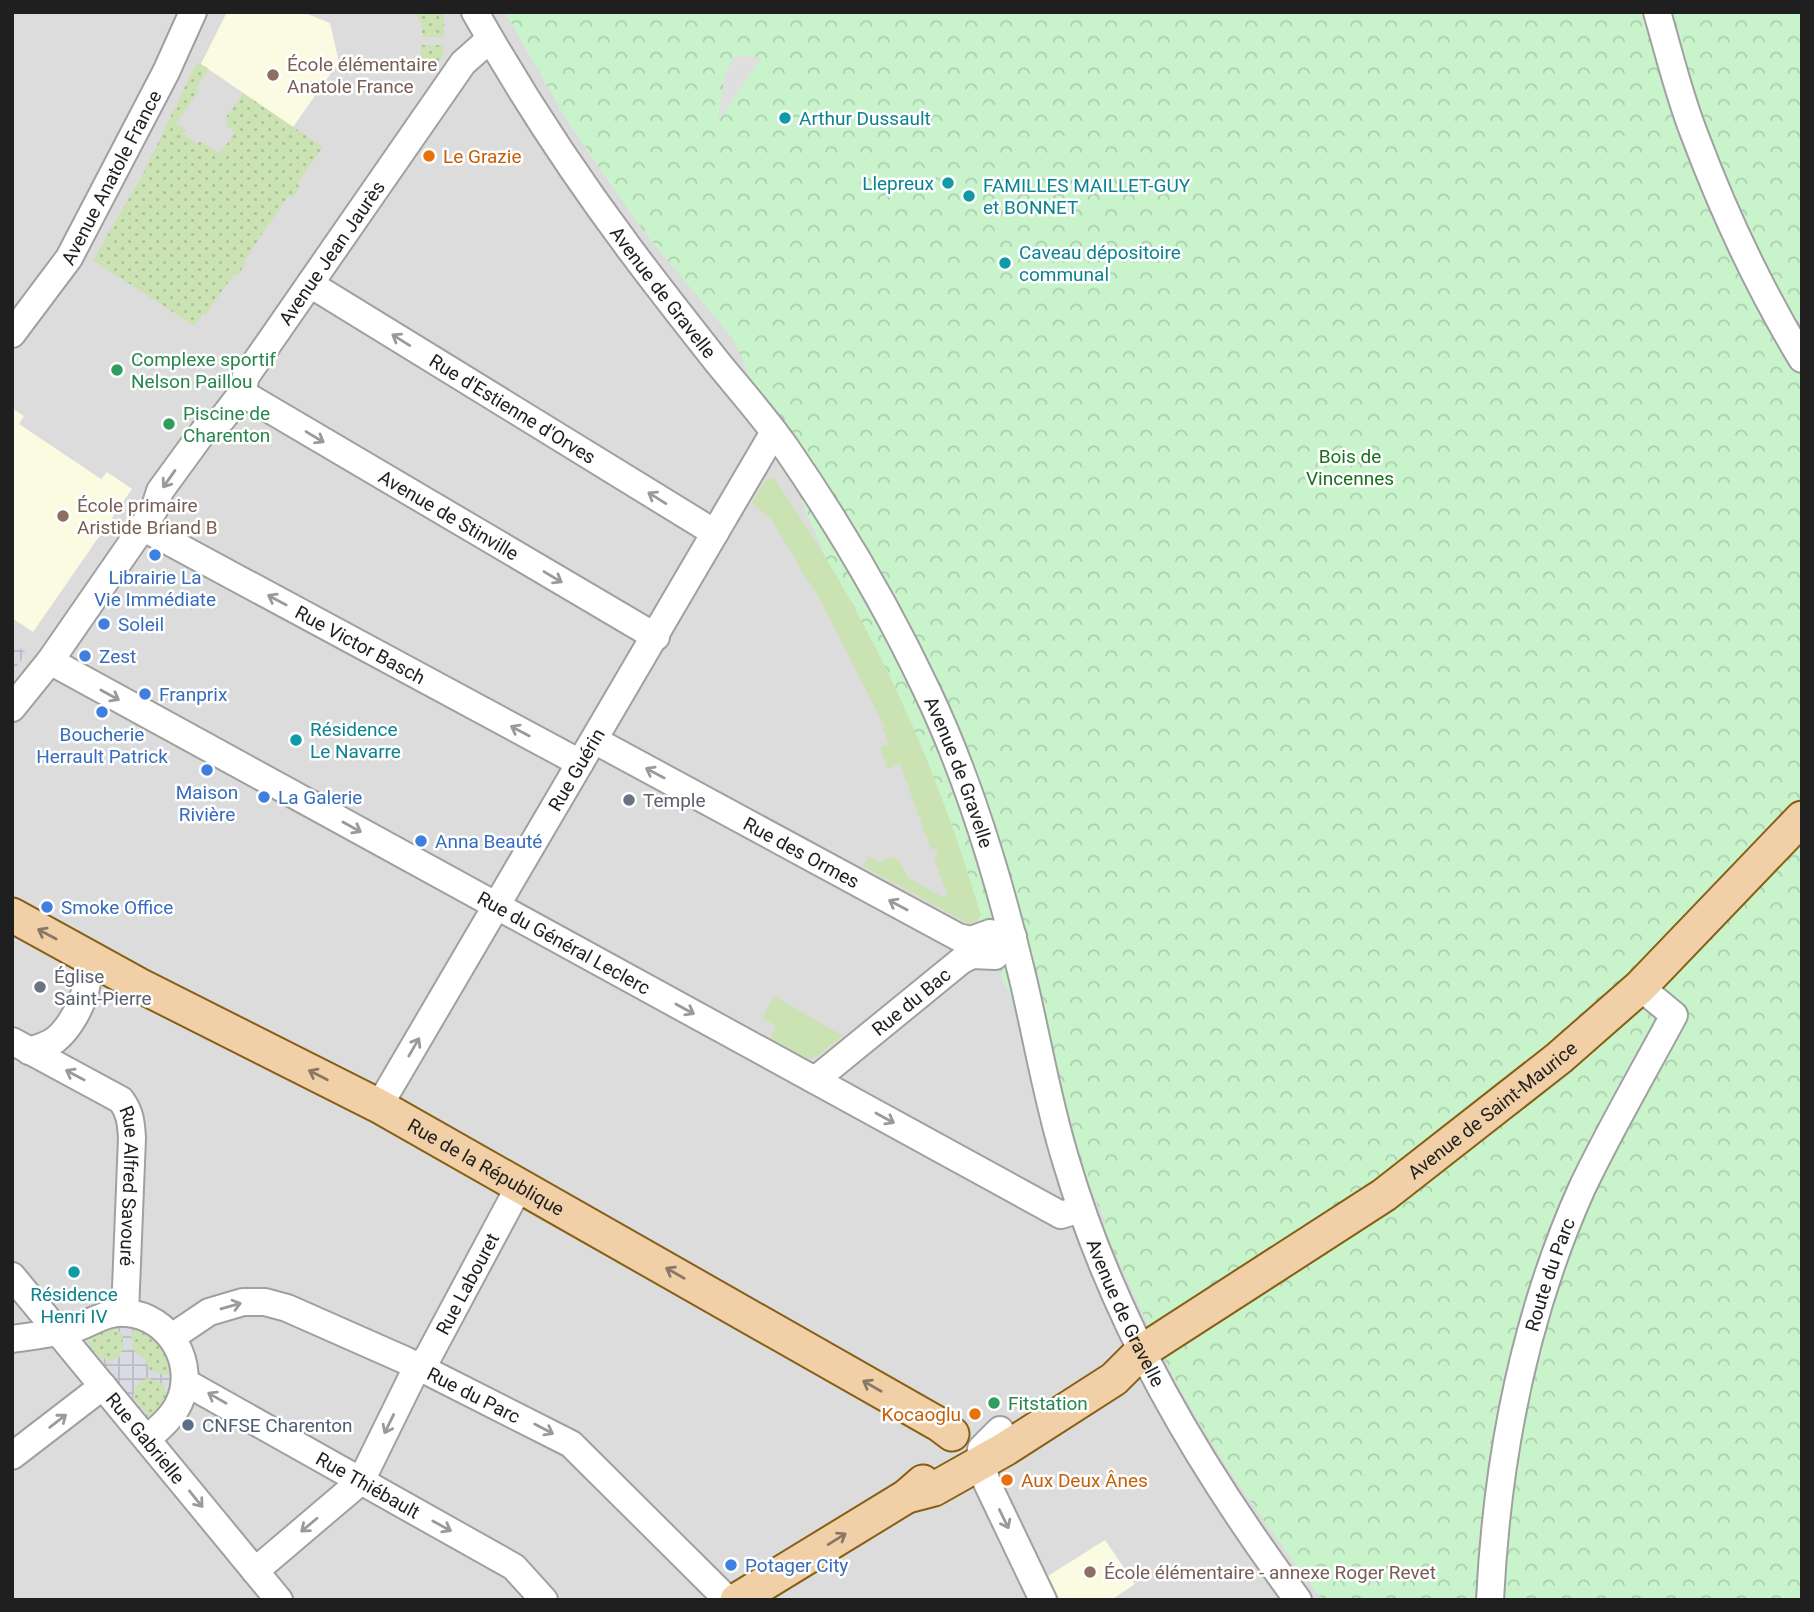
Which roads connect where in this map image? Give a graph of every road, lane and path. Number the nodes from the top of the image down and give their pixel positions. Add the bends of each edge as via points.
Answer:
1 (193, 12) edge
2 (475, 12) edge
3 (1657, 12) edge
4 (490, 39) junction
5 (310, 284) junction
6 (12, 334) edge
7 (1802, 359) edge
8 (236, 401) junction
9 (774, 432) junction
10 (142, 527) junction
11 (715, 533) junction
12 (656, 637) junction
13 (50, 661) junction
14 (12, 708) edge
15 (594, 740) junction
16 (580, 763) junction
17 (1802, 818) edge
18 (497, 906) junction
19 (12, 915) edge
20 (1013, 937) junction
21 (966, 949) junction
22 (82, 953) junction
23 (1640, 987) junction
24 (21, 1046) edge
25 (815, 1080) junction
26 (379, 1106) junction
27 (520, 1185) junction
28 (1081, 1209) junction
29 (12, 1276) edge
30 (125, 1313) junction
31 (58, 1331) junction
32 (172, 1337) junction
33 (12, 1339) edge
34 (1141, 1352) junction
35 (417, 1367) junction
36 (185, 1382) junction
37 (103, 1387) junction
38 (951, 1434) junction
39 (147, 1439) junction
40 (982, 1455) junction
41 (12, 1456) edge
42 (361, 1481) junction
43 (907, 1496) junction
44 (255, 1570) junction
45 (279, 1600) edge
46 (544, 1600) edge
47 (728, 1600) edge
48 (737, 1600) edge
49 (1043, 1600) edge
50 (1298, 1600) edge
51 (1490, 1600) edge

1 - 6 street, Avenue Anatole France via 69,258
2 - 4 street, Avenue de Gravelle
3 - 7 street via 1694,135 1749,264
4 - 5 street, Avenue Jean Jaurès via 463,63
4 - 9 street, Avenue de Gravelle via 548,134 627,246
5 - 8 street, Avenue Jean Jaurès via 246,376
11 -> 5 street, Rue d'Estienne d'Orves
8 -> 10 street, Avenue Jean Jaurès via 222,419 202,432 160,491
8 -> 12 street, Avenue de Stinville
9 - 11 street, Rue Guérin
9 - 20 street, Avenue de Gravelle via 871,581 929,694 984,837
10 - 13 street, Avenue Jean Jaurès
16 -> 10 street, Rue Victor Basch
11 - 12 street, Rue Guérin
12 - 15 street, Rue Guérin
13 - 14 street, Avenue Jean Jaurès
13 -> 18 street, Rue du Général Leclerc
15 - 16 street, Rue Guérin
21 -> 15 street, Rue des Ormes
16 - 18 street, Rue Guérin
17 - 23 main road, Avenue de Saint-Maurice
18 -> 25 street, Rue du Général Leclerc
26 -> 18 street, Rue Guérin
22 -> 19 main road, Rue de la République
20 - 21 street, Rue du Bac via 996,956
20 - 28 street, Avenue de Gravelle via 1049,1099
21 - 25 street, Rue du Bac
22 - 24 street via 88,964 88,981 67,1027 53,1042
26 -> 22 main road, Rue de la République
23 - 34 main road, Avenue de Saint-Maurice via 1559,1058 1384,1195
23 - 51 street, Route du Parc via 1674,1015 1582,1189 1546,1282 1515,1393 1494,1528
30 -> 24 street, Rue Alfred Savouré via 132,1138 128,1108
25 -> 28 street, Rue du Général Leclerc via 1061,1215
26 - 27 main road, Rue de la République
27 - 35 street, Rue Labouret via 428,1357
38 -> 27 main road, Rue de la République
28 - 34 street, Avenue de Gravelle
29 - 31 street, Rue Gabrielle
30 - 31 street via 103,1315
30 - 32 street via 153,1321
31 - 33 street
31 - 37 street, Rue Gabrielle
32 -> 35 street, Rue du Parc via 209,1312 243,1302 265,1302 345,1332
32 - 36 street via 183,1359
34 - 40 main road, Avenue de Saint-Maurice via 1104,1363
34 - 50 street, Avenue de Gravelle via 1236,1513
35 -> 42 street, Rue Labouret
35 -> 47 street, Rue du Parc via 571,1444
36 - 39 street via 178,1406
42 -> 36 street, Rue Thiébault
37 - 39 street, Rue Gabrielle
41 -> 37 street
38 - 40 main road via 976,1436
38 - 43 main road via 953,1452 948,1465
39 -> 44 street, Rue Gabrielle
40 - 43 main road, Avenue de Saint-Maurice via 929,1491
40 -> 49 street via 986,1483
42 -> 44 street, Rue Labouret
42 -> 46 street, Rue Thiébault via 514,1567
48 -> 43 main road
44 - 45 street, Rue Gabrielle

